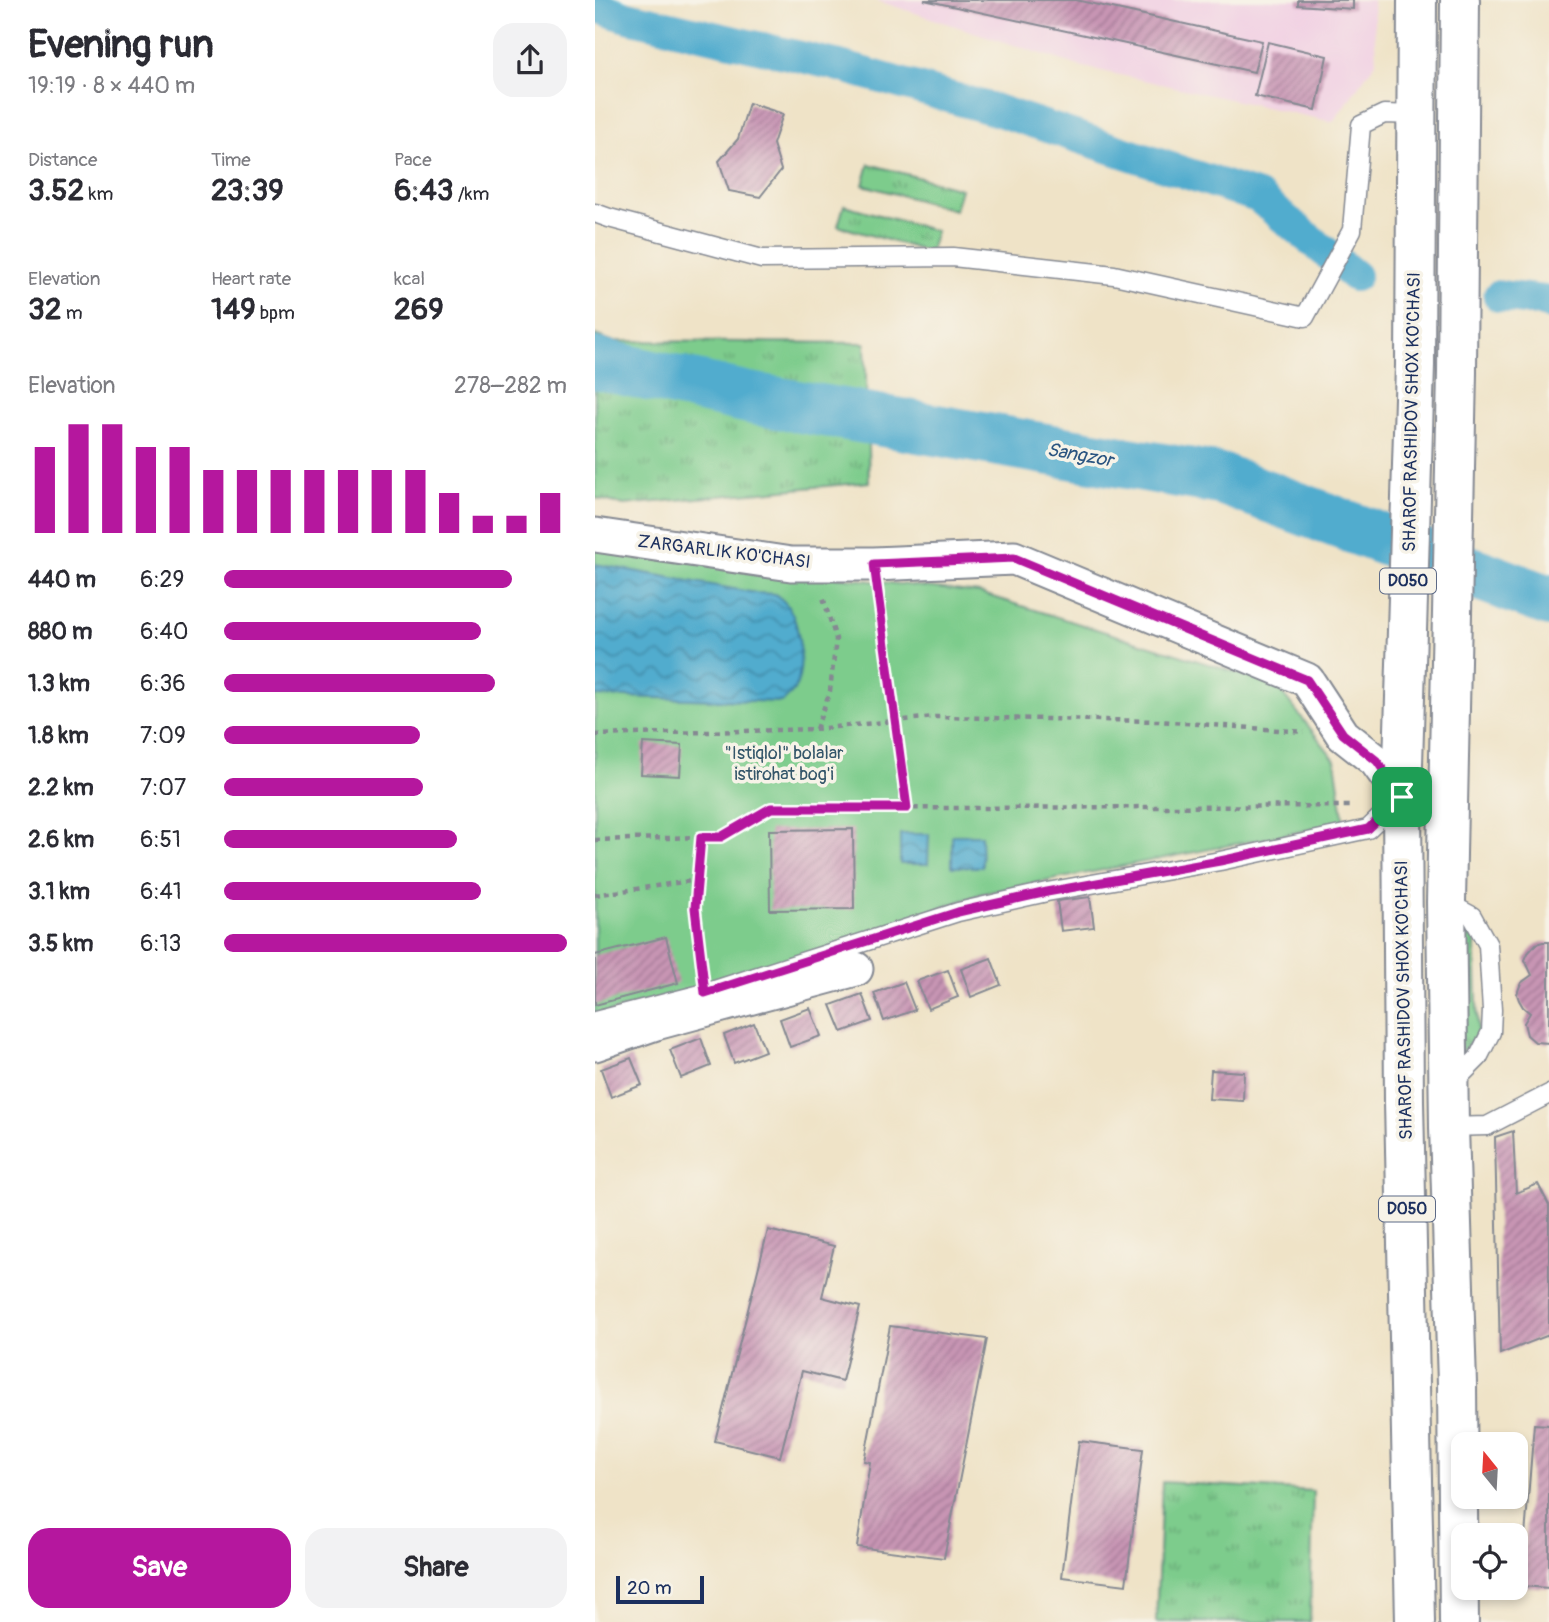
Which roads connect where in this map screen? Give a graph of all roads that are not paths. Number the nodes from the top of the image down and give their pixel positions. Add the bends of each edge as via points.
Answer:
1 (1417, 0) edge
2 (1460, 0) edge
3 (1416, 115) junction
4 (595, 213) edge
5 (595, 534) edge
6 (1402, 797) junction
7 (856, 969) dead end
8 (595, 1021) edge
9 (595, 1044) edge
10 (1549, 1094) edge
11 (1449, 1127) junction
12 (1457, 1384) junction
13 (1411, 1385) junction
14 (1415, 1622) edge
15 (1459, 1622) edge

1 - 3 main road, SHAROF RASHIDOV SHOX KO'CHASI / D050
2 - 11 main road, D050 via 1446,902
3 - 4 lane via 1384,114 1361,125 1352,230 1305,317 1114,275 953,257 762,259
3 - 6 main road, SHAROF RASHIDOV SHOX KO'CHASI / D050 via 1415,365
5 - 6 street, ZARGARLIK KO'CHASI via 792,564 1014,558 1307,680 1343,734 1377,761
6 - 8 lane via 1368,829 958,912 705,993
6 - 13 main road, SHAROF RASHIDOV SHOX KO'CHASI / D050
7 - 9 street
10 - 11 lane via 1487,1125
11 - 12 main road, D050
12 - 13 main road via 1446,1370 1435,1367 1424,1370
12 - 15 main road, D050
13 - 14 main road, SHAROF RASHIDOV SHOX KO'CHASI / D050

